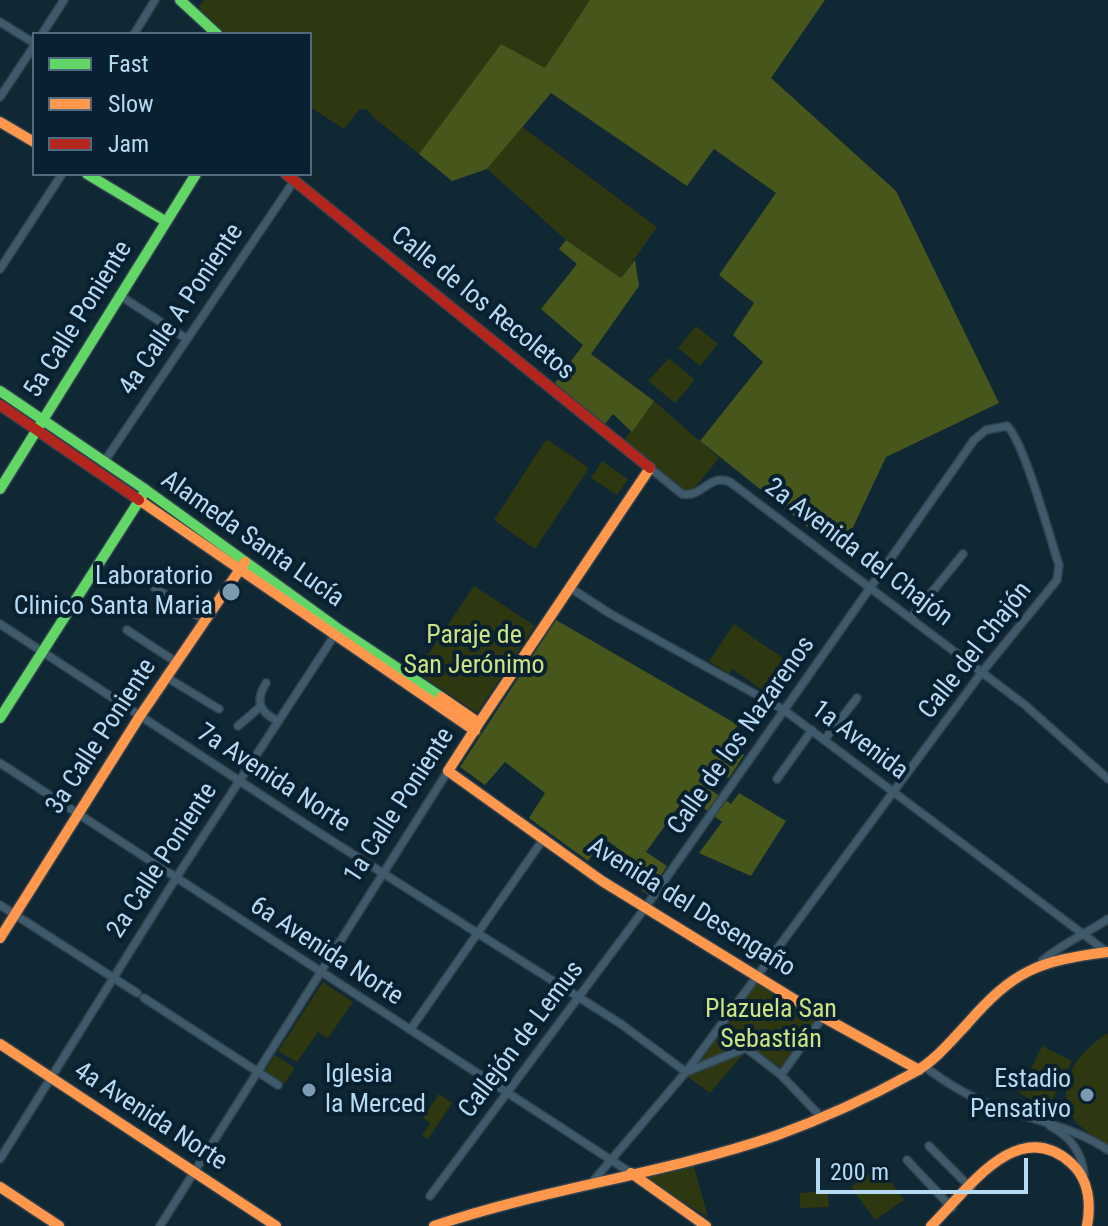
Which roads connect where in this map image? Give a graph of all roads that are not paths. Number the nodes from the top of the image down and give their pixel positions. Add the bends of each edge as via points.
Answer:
1 (64, 0) edge
2 (155, 0) edge
3 (180, 0) edge
4 (193, 4) edge
5 (0, 22) edge
6 (43, 32) edge
7 (135, 32) edge
8 (215, 32) edge
9 (32, 43) edge
10 (32, 47) edge
11 (0, 76) edge
12 (9, 83) junction
13 (0, 97) edge
14 (0, 122) edge
15 (32, 141) edge
16 (61, 176) edge
17 (90, 176) edge
18 (195, 176) edge
19 (290, 177) edge
20 (165, 221) junction
21 (0, 269) edge
22 (119, 295) junction
23 (187, 339) junction
24 (0, 391) edge
25 (0, 405) edge
26 (43, 419) junction
27 (37, 430) junction
28 (104, 462) junction
29 (650, 468) junction
30 (0, 489) edge
31 (146, 490) junction
32 (139, 500) junction
33 (963, 554) dead end
34 (242, 565) junction
35 (569, 587) junction
36 (871, 587) junction
37 (155, 588) dead end
38 (911, 618) junction
39 (204, 620) junction
40 (0, 624) edge
41 (127, 630) dead end
42 (337, 632) junction
43 (43, 652) junction
44 (176, 662) junction
45 (982, 672) junction
46 (166, 677) junction
47 (266, 683) dead end
48 (857, 698) dead end
49 (260, 707) junction
50 (219, 709) dead end
51 (784, 710) junction
52 (140, 716) junction
53 (0, 718) edge
54 (278, 721) junction
55 (238, 726) dead end
56 (477, 727) junction
57 (812, 730) junction
58 (825, 739) junction
59 (0, 763) edge
60 (448, 771) junction
61 (777, 779) dead end
62 (1108, 779) edge
63 (239, 780) junction
64 (893, 792) junction
65 (78, 814) junction
66 (544, 838) junction
67 (383, 873) junction
68 (176, 878) junction
69 (0, 905) edge
70 (645, 908) junction
71 (15, 915) junction
72 (1108, 919) edge
73 (477, 933) junction
74 (1085, 935) junction
75 (0, 938) edge
76 (1107, 952) edge
77 (1037, 965) junction
78 (321, 972) junction
79 (756, 976) junction
80 (113, 977) junction
81 (580, 999) junction
82 (823, 1017) junction
83 (720, 1028) junction
84 (410, 1030) junction
85 (0, 1044) edge
86 (746, 1048) junction
87 (922, 1068) junction
88 (258, 1072) junction
89 (686, 1072) junction
90 (781, 1075) junction
91 (50, 1077) junction
92 (278, 1085) dead end
93 (506, 1093) junction
94 (822, 1118) junction
95 (1038, 1119) junction
96 (929, 1146) dead end
97 (1108, 1150) edge
98 (0, 1159) edge
99 (907, 1160) dead end
100 (611, 1161) junction
101 (194, 1172) junction
102 (631, 1173) junction
103 (1084, 1177) junction
104 (594, 1180) junction
105 (0, 1187) edge
106 (971, 1188) junction
107 (430, 1196) dead end
108 (952, 1208) junction
109 (269, 1223) edge
110 (59, 1226) edge
111 (160, 1226) edge
112 (434, 1226) edge
113 (706, 1226) edge
114 (931, 1226) edge
115 (1087, 1226) edge

1 - 6 street
2 - 7 street
3 - 4 main road
4 - 8 main road
5 - 9 street
10 - 12 street
11 - 12 street
12 - 13 street
14 - 15 main road
16 - 21 street
17 - 20 main road
18 - 20 main road, 5a Calle Poniente
19 - 23 street, 4a Calle A Poniente
19 - 29 main road, Calle de los Recoletos
20 - 22 main road, 5a Calle Poniente
22 - 23 street
22 - 26 main road, 5a Calle Poniente
23 - 28 street, 4a Calle A Poniente
24 - 26 main road, Alameda Santa Lucía
25 - 27 main road, Alameda Santa Lucía
26 - 27 main road, 5a Calle Poniente
26 - 28 main road, Alameda Santa Lucía
27 - 30 main road, 5a Calle Poniente
27 - 32 main road, Alameda Santa Lucía
28 - 31 main road, Alameda Santa Lucía
29 - 35 main road, 1a Calle Poniente
29 - 36 street, 2a Avenida del Chajón via 685,495 714,480 727,480
31 - 32 main road
31 - 34 main road, Alameda Santa Lucía
32 - 34 main road, Alameda Santa Lucía
32 - 43 main road
33 - 38 street
34 - 39 main road, 3a Calle Poniente
34 - 42 main road, Alameda Santa Lucía
35 - 51 street, 1a Avenida
35 - 56 main road, 1a Calle Poniente
36 - 38 street, 2a Avenida del Chajón
36 - 45 street, Calle del Chajón via 977,437 1002,425 1010,428 1059,573
36 - 51 street, Calle de los Nazarenos
37 - 39 street
38 - 45 street, 2a Avenida del Chajón
39 - 44 main road, 3a Calle Poniente
40 - 43 street, 7a Avenida Norte
41 - 44 street
42 - 54 street, 2a Calle Poniente
42 - 56 main road, Alameda Santa Lucía
43 - 52 street, 7a Avenida Norte
43 - 53 main road
44 - 46 main road, 3a Calle Poniente
45 - 62 street, 2a Avenida del Chajón
45 - 64 street, Calle del Chajón
46 - 50 street
46 - 52 main road, 3a Calle Poniente
47 - 49 street
48 - 58 street
49 - 54 street
49 - 55 street
51 - 57 street, 1a Avenida
51 - 70 street, Calle de los Nazarenos
52 - 63 street, 7a Avenida Norte
52 - 65 main road, 3a Calle Poniente
54 - 63 street, 2a Calle Poniente
56 - 60 main road, 1a Calle Poniente
57 - 58 street, 1a Avenida
57 - 61 street
58 - 64 street, 1a Avenida
59 - 65 street, 6a Avenida Norte
60 - 66 main road, Avenida del Desengaño
60 - 67 street, 1a Calle Poniente
63 - 67 street, 7a Avenida Norte
63 - 68 street, 2a Calle Poniente
64 - 74 street, 1a Avenida
64 - 79 street, Calle del Chajón
65 - 68 street, 6a Avenida Norte
65 - 71 main road, 3a Calle Poniente
66 - 70 main road, Avenida del Desengaño
66 - 73 street
67 - 73 street, 7a Avenida Norte
67 - 78 street, 1a Calle Poniente
68 - 78 street, 6a Avenida Norte
68 - 80 street, 2a Calle Poniente
69 - 71 street
70 - 79 main road, Avenida del Desengaño
70 - 81 street, Callejón de Lemus
71 - 75 main road, 3a Calle Poniente
71 - 80 street
72 - 74 street
73 - 81 street, 7a Avenida Norte
73 - 84 street
74 - 76 street, 1a Avenida
74 - 77 street
76 - 77 main road
77 - 87 main road via 993,997
78 - 84 street, 6a Avenida Norte
78 - 88 street, 1a Calle Poniente
79 - 82 main road, Avenida del Desengaño
79 - 83 street, Calle del Chajón
80 - 88 street
80 - 91 street, 2a Calle Poniente
81 - 89 street, 7a Avenida Norte
81 - 93 street, Callejón de Lemus
82 - 87 main road, Avenida del Desengaño
82 - 90 street
83 - 86 street
83 - 89 street, Calle del Chajón
84 - 93 street, 6a Avenida Norte
85 - 91 main road, 4a Avenida Norte
86 - 89 street
86 - 90 street
87 - 94 main road
87 - 95 street via 992,1105
88 - 92 street
88 - 101 street, 1a Calle Poniente
89 - 100 street, Calle del Chajón
90 - 94 street
91 - 98 street, 2a Calle Poniente
91 - 101 main road, 4a Avenida Norte
93 - 100 street, 6a Avenida Norte
93 - 107 street, Callejón de Lemus
94 - 102 main road via 770,1138
95 - 97 street
95 - 103 street via 1077,1147
96 - 106 street
99 - 108 street
100 - 102 street, 6a Avenida Norte
100 - 104 street, Calle del Chajón
101 - 109 main road, 4a Avenida Norte
101 - 111 street, 1a Calle Poniente
102 - 104 main road
102 - 113 main road
103 - 106 main road via 1057,1153 1030,1147 1012,1150
103 - 115 main road
104 - 112 main road
105 - 110 main road
106 - 108 main road
108 - 114 main road

